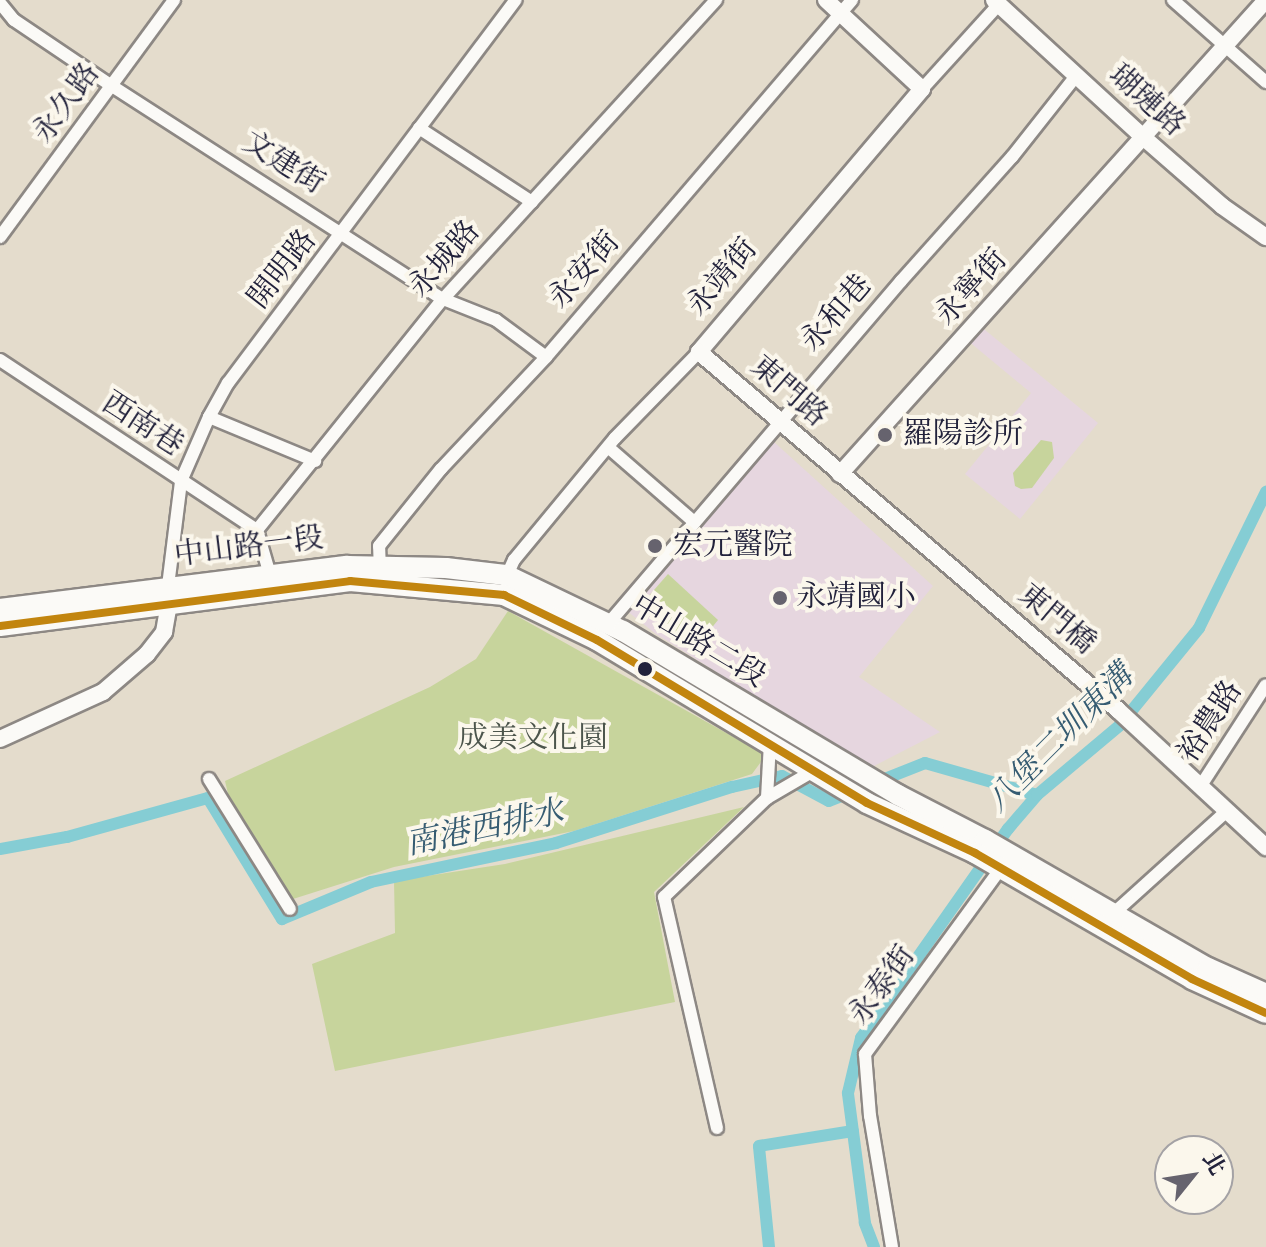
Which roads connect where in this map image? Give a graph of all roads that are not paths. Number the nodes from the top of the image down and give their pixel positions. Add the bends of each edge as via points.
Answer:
1 (174, 0) edge
2 (516, 0) edge
3 (716, 0) edge
4 (826, 0) edge
5 (852, 0) edge
6 (1173, 0) edge
7 (996, 2) edge
8 (0, 3) edge
9 (1263, 3) edge
10 (840, 13) junction
11 (1226, 46) junction
12 (1076, 76) junction
13 (1266, 82) edge
14 (112, 86) junction
15 (922, 89) junction
16 (419, 128) junction
17 (1143, 137) junction
18 (532, 202) junction
19 (344, 233) junction
20 (0, 237) edge
21 (1266, 237) edge
22 (443, 299) junction
23 (699, 352) junction
24 (546, 357) junction
25 (0, 360) edge
26 (209, 417) junction
27 (779, 421) junction
28 (609, 448) junction
29 (315, 461) junction
30 (840, 474) junction
31 (181, 481) junction
32 (694, 522) junction
33 (257, 530) junction
34 (380, 574) junction
35 (270, 575) junction
36 (505, 585) junction
37 (168, 597) junction
38 (0, 609) edge
39 (608, 624) junction
40 (0, 626) edge
41 (1266, 685) edge
42 (0, 739) edge
43 (770, 743) junction
44 (815, 770) junction
45 (209, 779) dead end
46 (1200, 787) junction
47 (767, 798) junction
48 (1227, 811) junction
49 (980, 846) junction
50 (1266, 847) edge
51 (1006, 861) junction
52 (290, 909) dead end
53 (1114, 913) junction
54 (1266, 994) edge
55 (1266, 1013) edge
56 (717, 1128) dead end
57 (892, 1247) edge

1 - 14 street, 永久路
2 - 16 street, 開明路
3 - 18 street, 永城路
4 - 10 street
5 - 10 street, 永安街
6 - 11 street
7 - 12 street, 瑚璉路
7 - 15 street, 永靖街
8 - 14 street, 文建街 via 14,20
9 - 11 street, 永寧街
10 - 15 street
10 - 24 street, 永安街
11 - 13 street
11 - 17 street, 永寧街
12 - 17 street, 瑚璉路
12 - 27 street, 永和巷 via 1012,157
14 - 19 street, 文建街
14 - 20 street, 永久路
15 - 23 street, 永靖街
16 - 18 street
16 - 19 street, 開明路
17 - 21 street, 瑚璉路
17 - 30 street, 永寧街
18 - 22 street, 永城路
19 - 22 street, 文建街
19 - 26 street, 開明路 via 228,383
22 - 24 street, 文建街 via 496,320
22 - 29 street, 永城路
23 - 27 street, 東門路
23 - 28 street, 永靖街
24 - 34 street, 永安街 via 441,469 379,546
25 - 31 street, 西南巷
26 - 29 street
26 - 31 street, 開明路
27 - 30 street, 東門路
27 - 32 street, 永和巷
28 - 32 street
28 - 36 street, 永靖街 via 514,560
29 - 33 street, 永城路
30 - 46 street, 東門橋 via 1118,710
31 - 33 street, 西南巷
31 - 37 street, 開明路
32 - 39 street, 永和巷
33 - 35 street
34 - 35 main road, 中山路一段
34 - 36 main road, 中山路一段 via 446,568
34 - 37 main road, 中山路一段
35 - 37 main road, 中山路一段
36 - 39 main road, 中山路二段
36 - 43 main road, 中山路二段
37 - 38 main road, 中山路一段
37 - 40 main road, 中山路一段
37 - 42 street via 164,632 103,692
39 - 49 main road, 中山路二段
41 - 46 street, 裕農路
43 - 44 main road, 中山路二段
43 - 47 street
44 - 47 street
44 - 49 main road, 中山路二段 via 867,803
45 - 52 street
46 - 48 street, 東門橋
47 - 56 street via 664,897
48 - 50 street, 東門橋
48 - 53 street
49 - 51 main road
51 - 53 main road
51 - 55 main road via 1192,979
51 - 57 street, 永泰街 via 865,1054
53 - 54 main road via 1208,968

